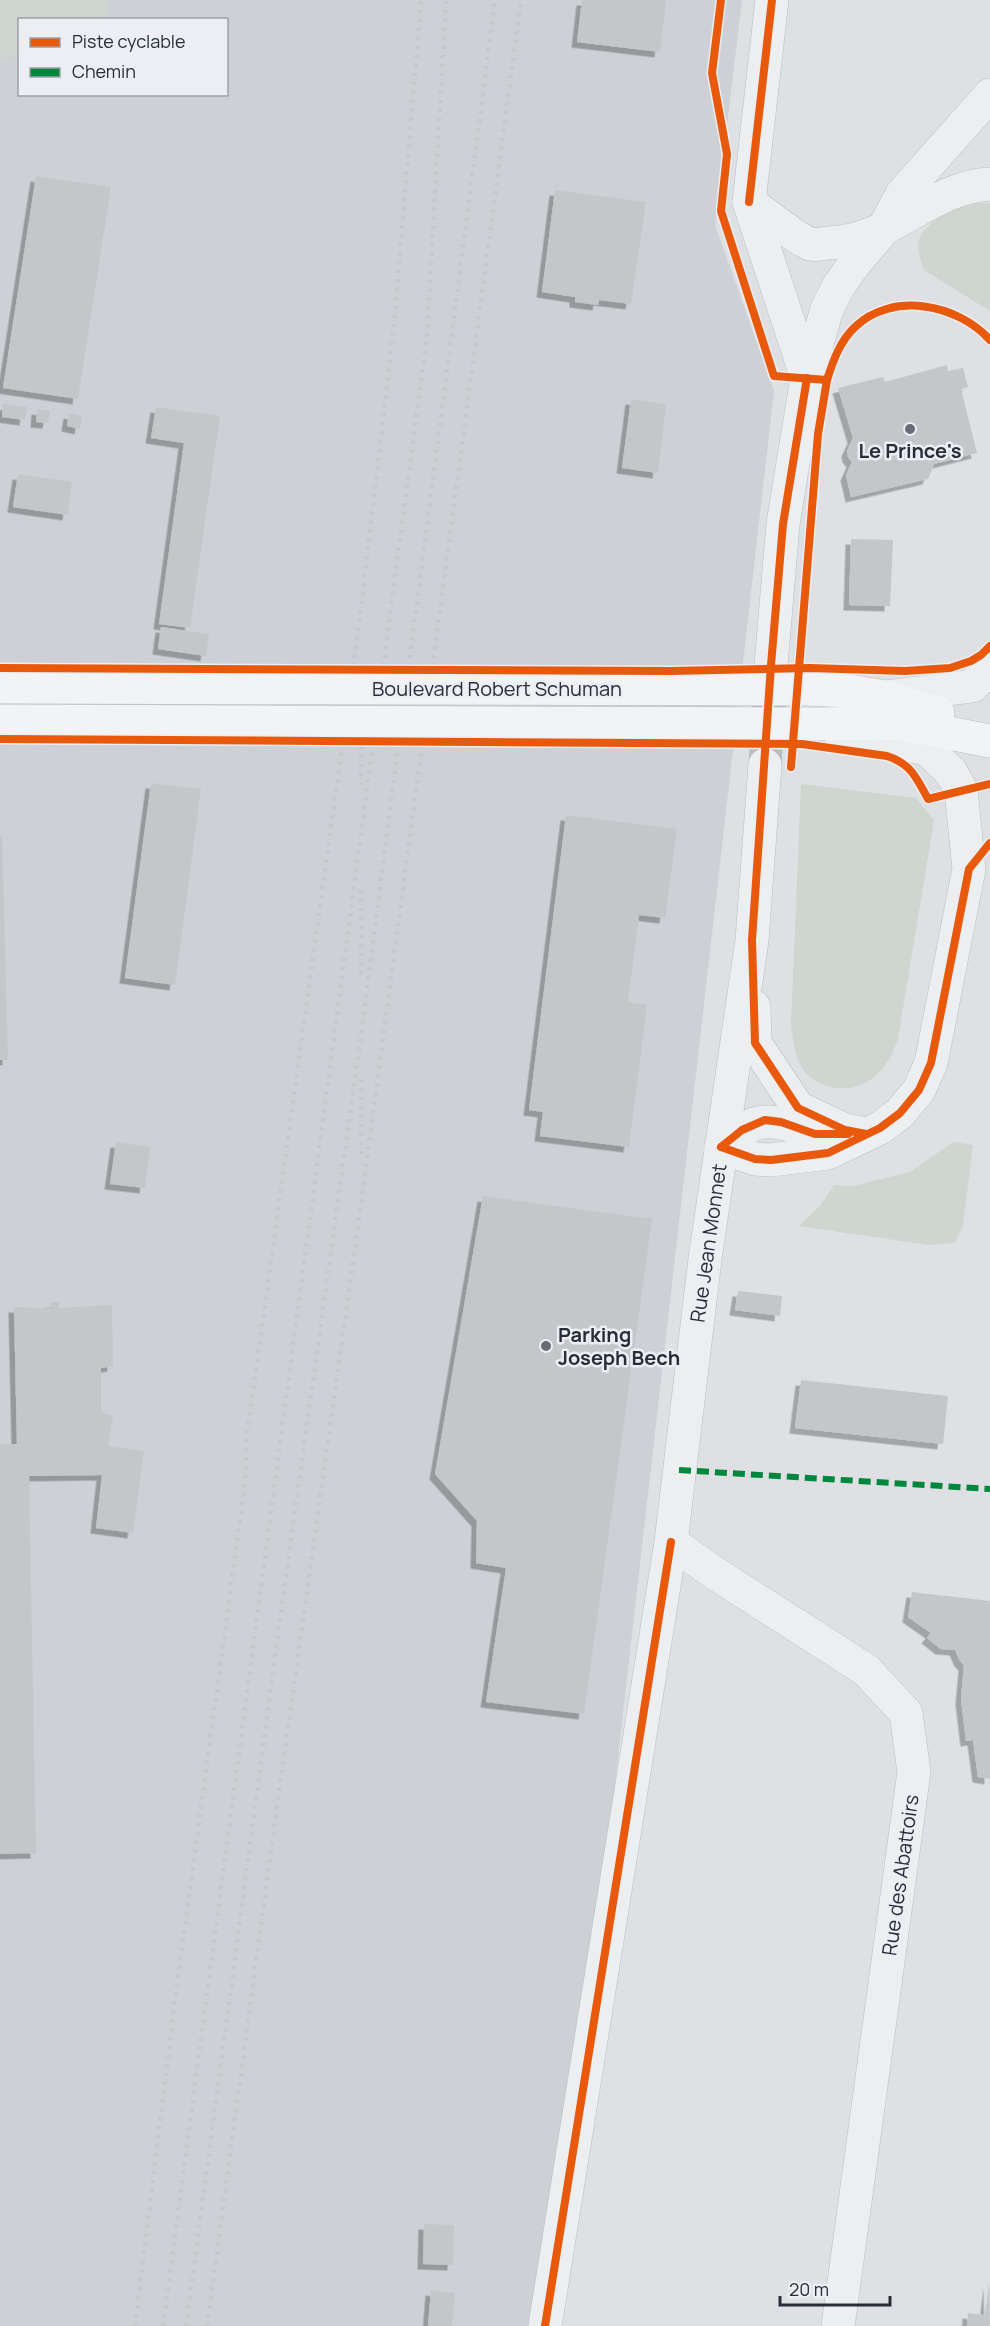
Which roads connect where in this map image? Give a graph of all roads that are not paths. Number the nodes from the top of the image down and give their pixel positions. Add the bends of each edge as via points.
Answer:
1 (772, 0) edge
2 (990, 107) edge
3 (990, 184) edge
4 (749, 202) junction
5 (883, 231) junction
6 (807, 378) junction
7 (771, 665) tunnel mouth
8 (990, 669) edge
9 (0, 687) edge
10 (885, 697) junction
11 (0, 721) edge
12 (804, 724) junction
13 (990, 724) edge
14 (990, 741) edge
15 (765, 765) tunnel mouth
16 (990, 843) edge
17 (969, 869) junction
18 (752, 940) junction
19 (866, 1134) junction
20 (721, 1147) junction
21 (671, 1542) junction
22 (545, 2326) edge
23 (838, 2326) edge

1 - 4 street
2 - 5 street via 902,194
3 - 5 street via 946,196
4 - 5 street via 809,244 844,243
4 - 6 street
5 - 6 street via 838,287 818,335
6 - 7 street via 783,524
8 - 10 street via 972,686
9 - 10 main road, Boulevard Robert Schuman, bridge via 808,689
10 - 13 main road, Boulevard Robert Schuman via 957,719
11 - 12 main road, Boulevard Robert Schuman, bridge
12 - 14 main road, Boulevard Robert Schuman via 898,723
12 - 17 street via 927,749 941,761 961,790
15 - 18 street, Rue Jean Monnet
16 - 17 street
17 - 19 street via 931,1063 919,1090 900,1113
18 - 19 street via 754,1043 798,1108 845,1130
18 - 20 street, Rue Jean Monnet
19 - 20 street via 815,1134 765,1120 742,1130
20 - 21 street, Rue Jean Monnet
21 - 22 street, Rue Jean Monnet
21 - 23 street, Rue des Abattoirs via 866,1670 906,1713 914,1772

